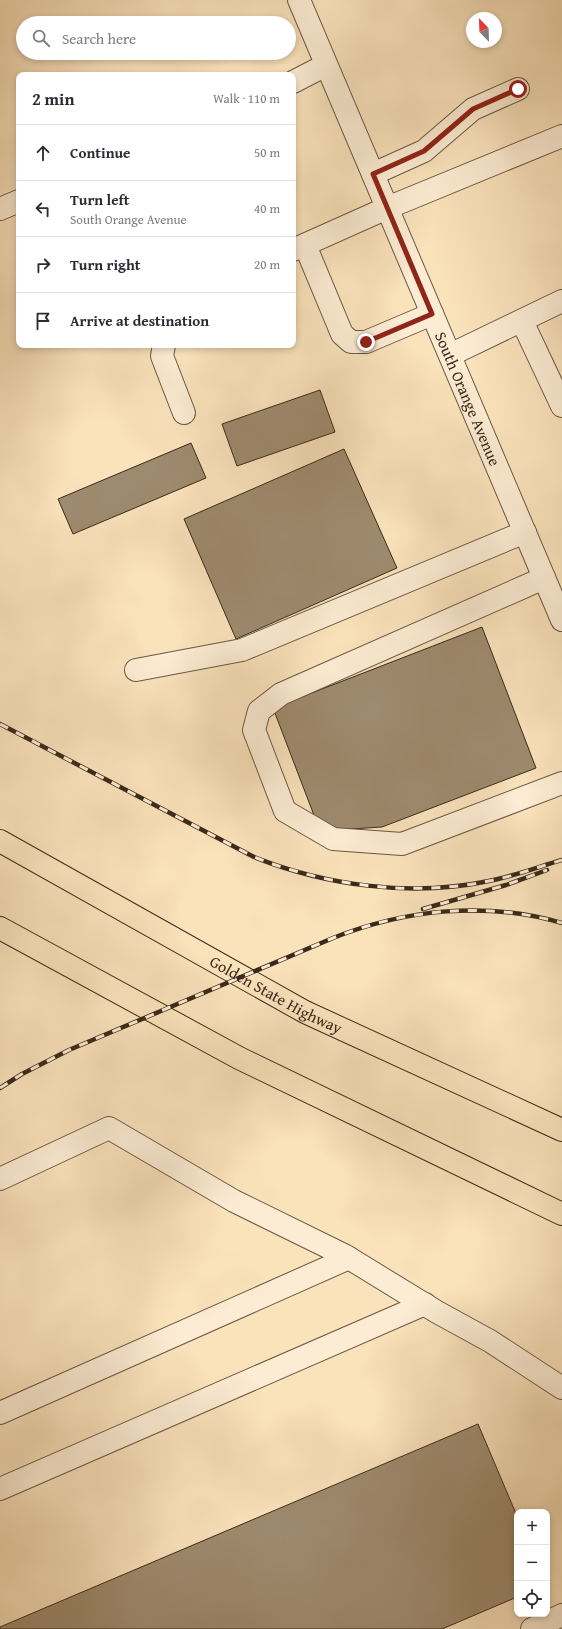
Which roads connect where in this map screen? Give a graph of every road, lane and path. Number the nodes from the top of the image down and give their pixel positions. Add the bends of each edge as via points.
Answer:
1 (299, 0) edge
2 (326, 65) junction
3 (296, 80) edge
4 (518, 89) dead end
5 (562, 136) edge
6 (373, 174) junction
7 (16, 202) edge
8 (387, 208) junction
9 (0, 209) edge
10 (299, 248) edge
11 (562, 302) edge
12 (432, 314) junction
13 (522, 321) junction
14 (163, 348) edge
15 (450, 355) junction
16 (562, 406) edge
17 (184, 413) dead end
18 (525, 532) junction
19 (544, 578) junction
20 (562, 620) edge
21 (136, 670) dead end
22 (562, 783) edge
23 (0, 841) edge
24 (0, 928) edge
25 (562, 1130) edge
26 (0, 1180) edge
27 (562, 1214) edge
28 (349, 1258) junction
29 (425, 1304) junction
30 (562, 1388) edge
31 (0, 1413) edge
32 (0, 1489) edge
33 (562, 1615) edge
34 (532, 1629) edge

1 - 2 street, South Orange Avenue
2 - 3 street
2 - 6 street, South Orange Avenue
4 - 6 street via 473,109 424,151
5 - 8 street
6 - 8 street, South Orange Avenue
7 - 9 street
8 - 10 street
8 - 12 street, South Orange Avenue
10 - 12 street via 342,334 351,342 366,342
11 - 13 street
12 - 15 street, South Orange Avenue
13 - 15 street
13 - 16 street
14 - 17 street via 162,356
15 - 18 street, South Orange Avenue
18 - 19 street, South Orange Avenue
18 - 21 street via 242,650
19 - 20 street, South Orange Avenue
19 - 22 street via 281,694 259,711 254,730 285,811 333,839 402,844
23 - 25 highway, Golden State Highway via 305,1012
24 - 27 highway via 239,1058
26 - 28 street via 109,1128 234,1201
28 - 29 street
28 - 31 street
29 - 30 street via 490,1340
29 - 32 street
33 - 34 street

